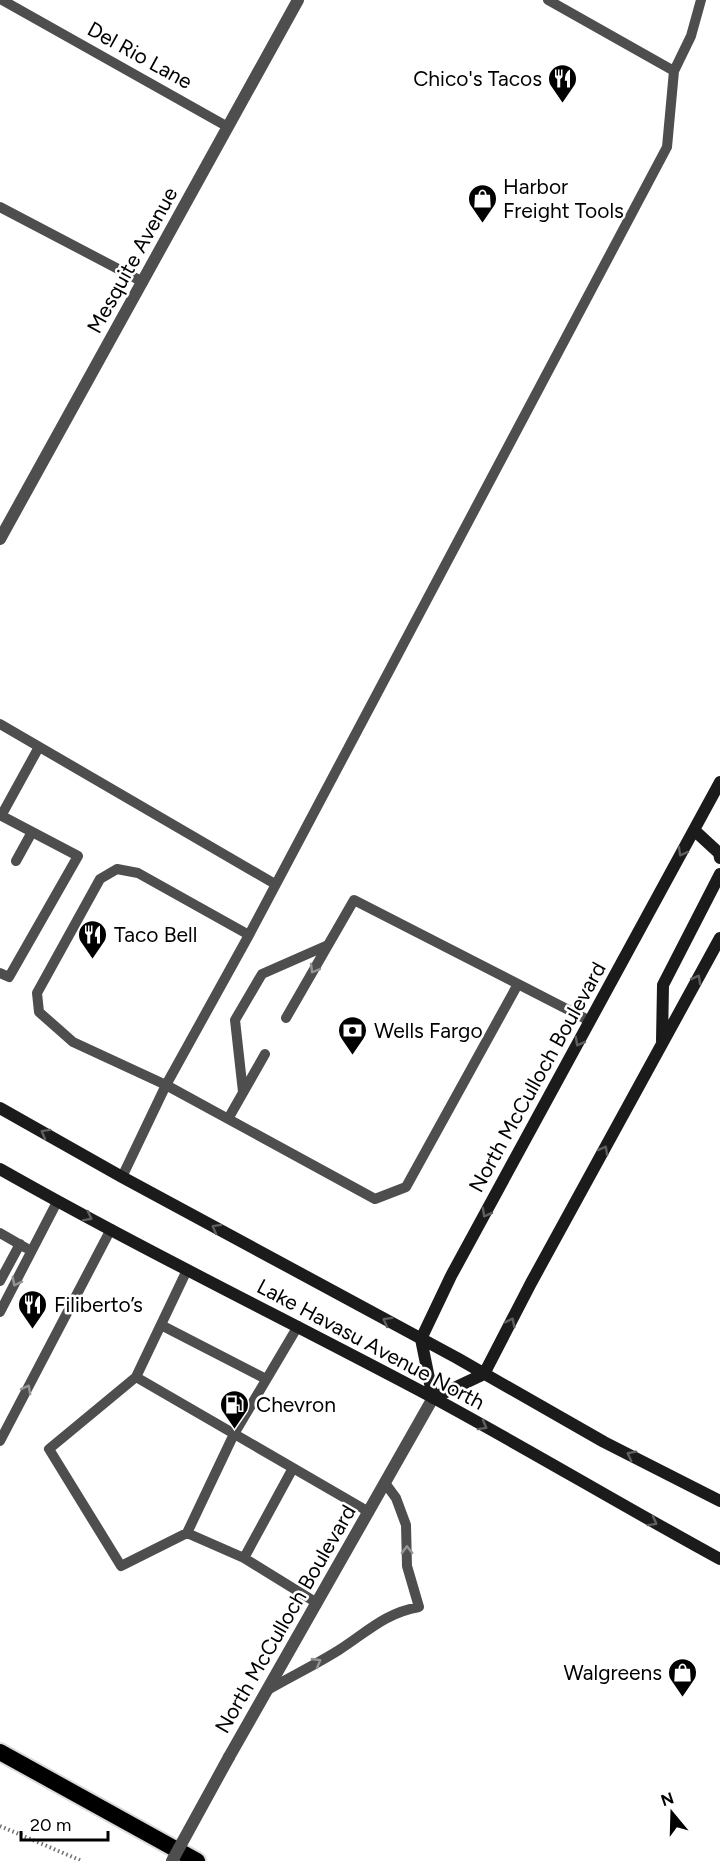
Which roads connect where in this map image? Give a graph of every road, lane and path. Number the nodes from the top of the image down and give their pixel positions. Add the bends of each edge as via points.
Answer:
1 (2, 0) edge
2 (298, 0) edge
3 (548, 0) edge
4 (701, 0) edge
5 (674, 71) junction
6 (228, 127) junction
7 (0, 207) edge
8 (142, 282) junction
9 (0, 539) edge
10 (0, 724) edge
11 (39, 747) junction
12 (720, 782) edge
13 (1, 816) edge
14 (694, 830) junction
15 (32, 832) junction
16 (720, 858) edge
17 (16, 861) dead end
18 (720, 874) edge
19 (275, 884) junction
20 (249, 935) junction
21 (720, 938) edge
22 (328, 945) junction
23 (0, 973) edge
24 (518, 984) junction
25 (286, 1018) dead end
26 (590, 1021) junction
27 (662, 1045) junction
28 (265, 1054) dead end
29 (166, 1085) junction
30 (243, 1092) junction
31 (0, 1108) edge
32 (228, 1119) junction
33 (0, 1169) edge
34 (122, 1177) junction
35 (57, 1202) junction
36 (111, 1229) junction
37 (0, 1233) edge
38 (20, 1245) junction
39 (31, 1252) junction
40 (187, 1270) junction
41 (0, 1281) edge
42 (0, 1312) edge
43 (161, 1324) junction
44 (298, 1326) junction
45 (421, 1339) junction
46 (484, 1374) junction
47 (136, 1377) junction
48 (266, 1379) junction
49 (433, 1398) junction
50 (234, 1434) junction
51 (0, 1441) edge
52 (293, 1468) junction
53 (386, 1483) junction
54 (720, 1501) edge
55 (369, 1512) junction
56 (187, 1533) junction
57 (244, 1558) junction
58 (720, 1559) edge
59 (317, 1603) junction
60 (266, 1691) junction
61 (0, 1752) edge
62 (0, 1826) edge
63 (82, 1861) edge
64 (172, 1861) edge
65 (197, 1861) edge

1 - 6 lane, Del Rio Lane
2 - 6 street, Mesquite Avenue
3 - 5 lane
4 - 5 lane via 691,36
5 - 19 lane via 666,147
6 - 8 street, Mesquite Avenue
7 - 8 lane
8 - 9 street, Mesquite Avenue
10 - 11 lane
11 - 13 lane
11 - 19 lane
12 - 14 main road, North McCulloch Boulevard
13 - 15 lane
14 - 16 main road
14 -> 26 main road, North McCulloch Boulevard
15 - 17 lane
15 - 23 lane via 78,856 9,977
18 - 27 main road via 663,985
19 - 20 lane
20 - 29 lane
20 - 29 lane via 138,873 117,869 100,879 37,993 39,1012 73,1042
27 -> 21 main road
22 - 24 lane via 354,900
22 -> 25 lane
22 - 30 lane via 262,974 234,1020
24 - 26 lane
24 - 32 lane via 406,1187 375,1199
26 -> 45 main road, North McCulloch Boulevard via 451,1276
46 -> 27 main road
28 - 30 lane
29 - 32 lane
29 - 34 lane
30 - 32 lane
34 -> 31 main road, Lake Havasu Avenue North
33 - 35 main road, Lake Havasu Avenue North
45 -> 34 main road, Lake Havasu Avenue North
35 -> 36 main road, Lake Havasu Avenue North
35 - 39 lane
36 - 40 main road, Lake Havasu Avenue North
51 -> 36 lane
37 - 38 lane
38 - 39 lane
38 - 41 lane
39 -> 42 lane
40 - 43 lane
40 - 44 main road, Lake Havasu Avenue North
43 - 47 lane
43 - 48 lane
44 - 48 lane
44 - 49 main road, Lake Havasu Avenue North
45 - 46 main road, Lake Havasu Avenue North
45 - 49 main road
46 - 49 main road
54 -> 46 main road, Lake Havasu Avenue North via 604,1442
47 - 50 lane
47 - 56 lane via 49,1449 121,1566
48 - 50 lane
49 - 53 street, North McCulloch Boulevard
49 -> 58 main road, Lake Havasu Avenue North
50 - 52 lane
50 - 56 lane
52 - 55 lane
52 - 57 lane
53 - 55 street, North McCulloch Boulevard
60 -> 53 lane via 335,1652 384,1618 419,1607 407,1566 406,1525
55 - 59 street, North McCulloch Boulevard
56 - 57 lane
57 - 59 lane
59 - 60 street, North McCulloch Boulevard
60 - 64 street, North McCulloch Boulevard, bridge
61 - 65 highway
62 - 63 path

